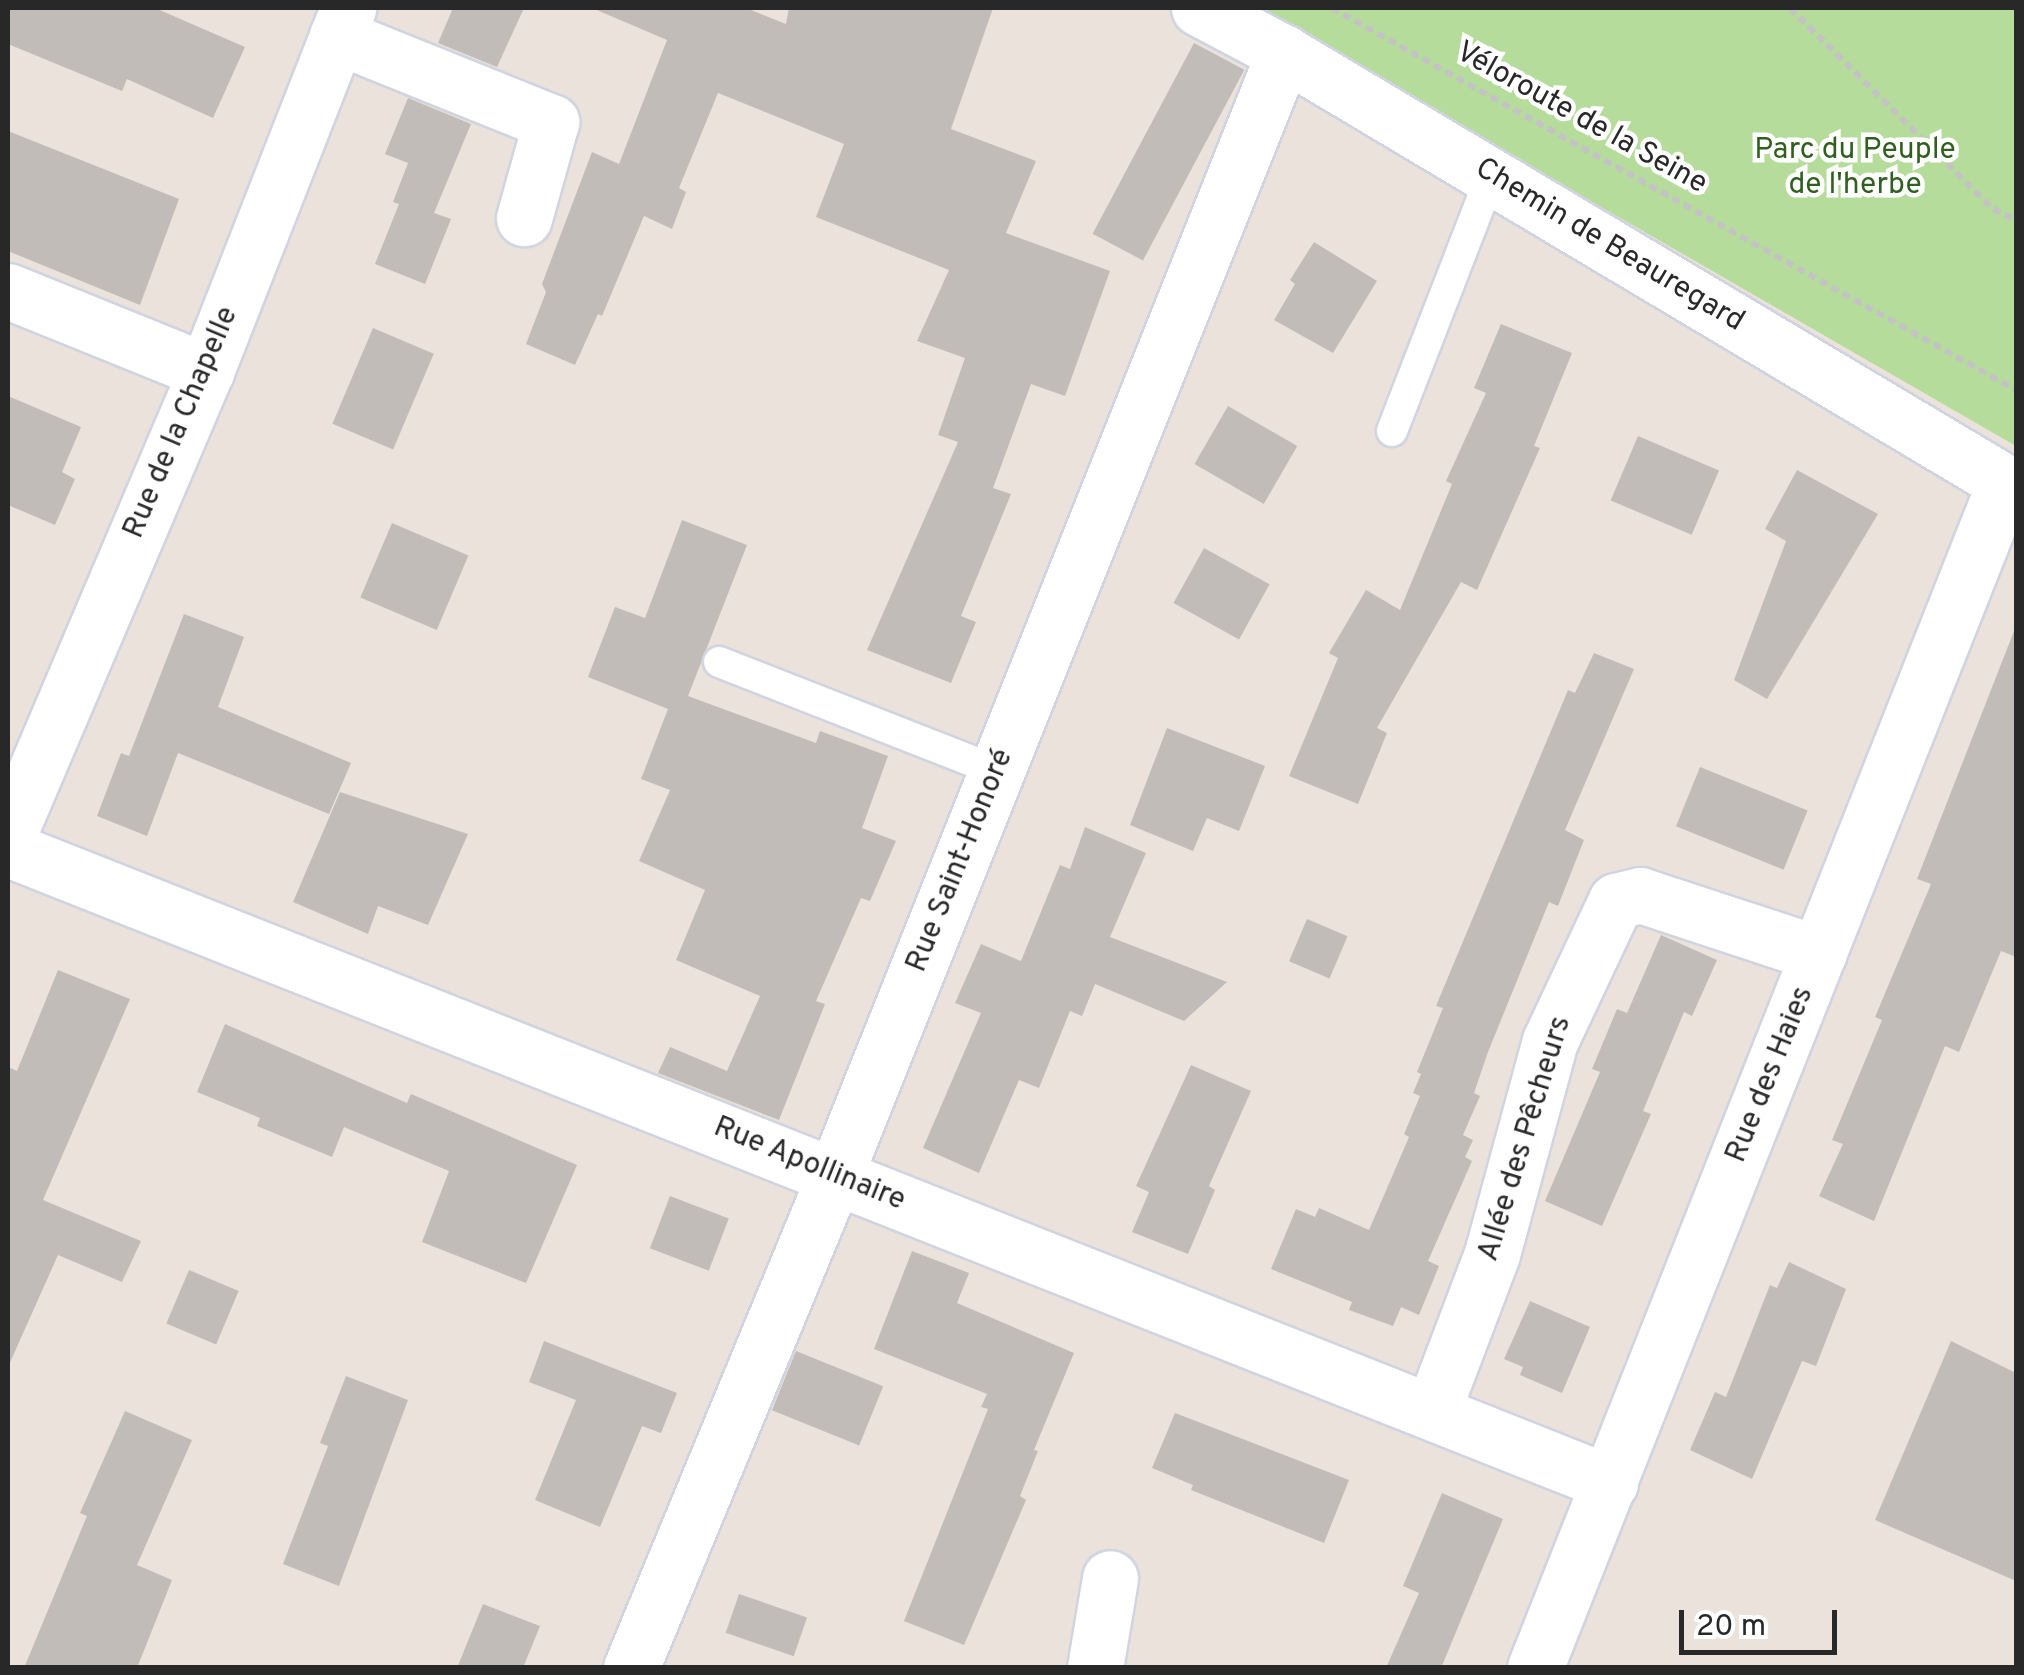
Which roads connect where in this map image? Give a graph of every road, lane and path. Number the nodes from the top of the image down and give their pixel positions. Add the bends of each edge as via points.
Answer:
1 (1200, 8) edge
2 (1332, 8) edge
3 (1790, 8) edge
4 (343, 22) edge
5 (1284, 53) junction
6 (1491, 176) junction
7 (524, 218) dead end
8 (2016, 220) edge
9 (8, 291) edge
10 (206, 371) junction
11 (2016, 390) edge
12 (1392, 430) dead end
13 (2011, 485) edge
14 (719, 662) dead end
15 (997, 771) junction
16 (8, 836) edge
17 (8, 849) edge
18 (1819, 954) junction
19 (835, 1175) junction
20 (1432, 1412) junction
21 (1610, 1483) junction
22 (1110, 1578) dead end
23 (632, 1668) edge
24 (1095, 1668) edge
25 (1534, 1668) edge

1 - 5 street, Chemin de Beauregard
2 - 11 path, Véloroute de la Seine
3 - 8 path via 1994,209
4 - 7 street via 551,122
4 - 10 street, Rue de la Chapelle
5 - 6 street, Chemin de Beauregard
5 - 15 street, Rue Saint-Honoré
6 - 12 lane
6 - 13 street, Chemin de Beauregard
9 - 10 street
10 - 16 street, Rue de la Chapelle
13 - 18 street, Rue des Haies
14 - 15 lane
15 - 19 street, Rue Saint-Honoré
17 - 19 street, Rue Apollinaire
18 - 20 street, Allée des Pêcheurs via 1640,895 1616,900 1550,1041 1492,1254
18 - 21 street, Rue des Haies
19 - 20 street, Rue Apollinaire
19 - 23 street, Rue Saint-Honoré
20 - 21 street, Rue Apollinaire
21 - 25 street, Rue des Haies
22 - 24 street

